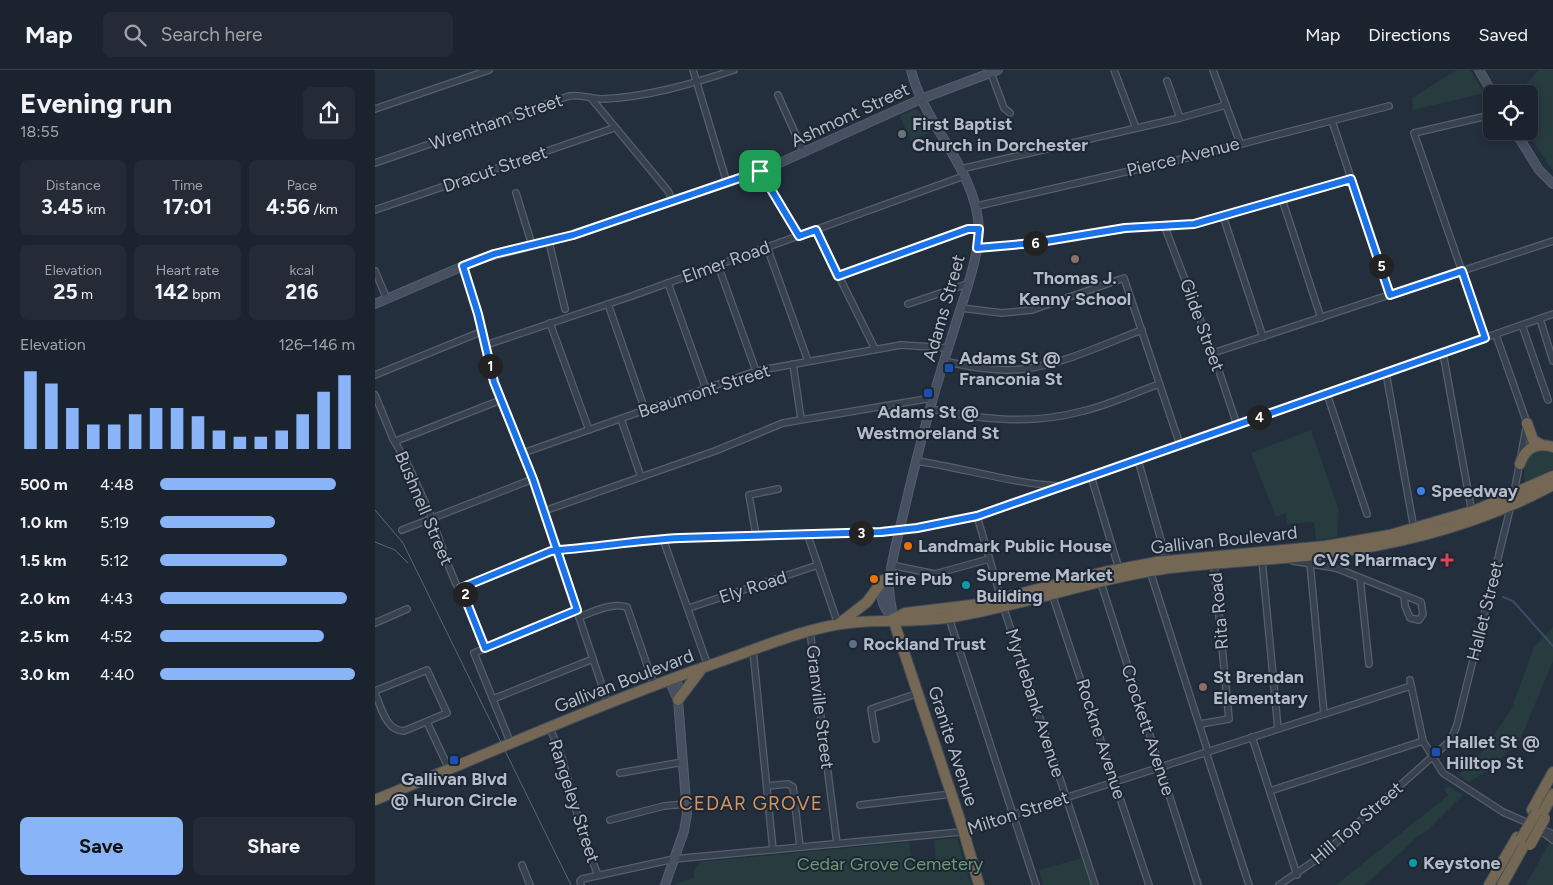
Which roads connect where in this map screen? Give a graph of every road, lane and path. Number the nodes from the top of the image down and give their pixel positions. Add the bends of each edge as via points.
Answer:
1 (489, 70) edge
2 (693, 70) edge
3 (734, 70) edge
4 (911, 70) edge
5 (1115, 70) edge
6 (1213, 70) edge
7 (1479, 70) edge
8 (995, 71) edge
9 (1167, 81) dead end
10 (697, 83) junction
11 (1488, 85) edge
12 (778, 95) dead end
13 (591, 98) junction
14 (921, 99) junction
15 (1226, 105) junction
16 (1389, 106) dead end
17 (375, 109) edge
18 (1010, 113) dead end
19 (1483, 117) edge
20 (1180, 118) junction
21 (1331, 121) junction
22 (614, 128) junction
23 (1136, 128) junction
24 (1521, 140) edge
25 (1240, 143) junction
26 (804, 153) junction
27 (375, 163) edge
28 (760, 171) junction
29 (963, 172) junction
30 (1351, 179) junction
31 (727, 183) junction
32 (1553, 184) edge
33 (516, 193) dead end
34 (1282, 199) junction
35 (673, 201) junction
36 (977, 206) junction
37 (375, 210) edge
38 (1223, 216) junction
39 (1164, 225) junction
40 (979, 229) junction
41 (816, 230) junction
42 (799, 236) junction
43 (1553, 241) edge
44 (549, 242) junction
45 (533, 246) junction
46 (767, 247) junction
47 (977, 248) junction
48 (718, 265) junction
49 (463, 266) junction
50 (1462, 271) junction
51 (375, 272) edge
52 (838, 276) junction
53 (667, 283) junction
54 (967, 284) junction
55 (1390, 295) junction
56 (387, 300) junction
57 (375, 304) edge
58 (608, 304) junction
59 (908, 304) dead end
60 (961, 308) junction
61 (565, 309) dead end
62 (1553, 314) edge
63 (1321, 318) junction
64 (1540, 319) junction
65 (550, 323) junction
66 (1522, 325) junction
67 (1142, 330) junction
68 (483, 331) junction
69 (1495, 335) junction
70 (1263, 337) junction
71 (1485, 338) junction
72 (486, 345) junction
73 (948, 348) junction
74 (875, 349) junction
75 (1213, 353) junction
76 (1443, 353) junction
77 (808, 361) junction
78 (944, 361) junction
79 (1553, 361) edge
80 (793, 364) junction
81 (756, 371) junction
82 (1386, 373) junction
83 (375, 375) edge
84 (1159, 384) junction
85 (706, 389) junction
86 (1327, 394) junction
87 (375, 395) edge
88 (501, 400) junction
89 (933, 400) junction
90 (1548, 400) dead end
91 (931, 409) junction
92 (645, 410) junction
93 (621, 419) junction
94 (801, 419) junction
95 (1526, 421) junction
96 (1237, 425) junction
97 (589, 430) junction
98 (396, 442) junction
99 (1180, 445) junction
100 (1541, 445) junction
101 (1553, 447) edge
102 (523, 453) junction
103 (1138, 460) junction
104 (916, 461) junction
105 (1519, 464) junction
106 (1091, 476) junction
107 (1553, 476) edge
108 (641, 477) junction
109 (533, 479) junction
110 (1553, 485) edge
111 (1061, 487) junction
112 (778, 488) dead end
113 (1512, 500) junction
114 (544, 511) junction
115 (1367, 514) dead end
116 (1473, 515) junction
117 (977, 516) junction
118 (431, 518) junction
119 (1414, 529) junction
120 (402, 530) dead end
121 (900, 530) junction
122 (807, 533) junction
123 (755, 535) junction
124 (663, 539) junction
125 (558, 550) junction
126 (1337, 552) junction
127 (1311, 555) junction
128 (989, 559) junction
129 (1268, 560) junction
130 (1167, 561) junction
131 (1214, 564) junction
132 (818, 565) junction
133 (891, 566) junction
134 (1149, 568) junction
135 (1336, 568) junction
136 (1119, 569) junction
137 (1099, 578) junction
138 (1361, 578) junction
139 (883, 580) junction
140 (461, 588) junction
141 (1052, 594) junction
142 (1404, 595) junction
143 (1002, 603) junction
144 (689, 608) junction
145 (407, 610) dead end
146 (577, 610) junction
147 (579, 617) junction
148 (949, 618) junction
149 (893, 619) junction
150 (375, 623) edge
151 (838, 624) junction
152 (810, 631) junction
153 (485, 648) junction
154 (753, 650) junction
155 (593, 659) junction
156 (1369, 664) dead end
157 (705, 667) junction
158 (673, 679) junction
159 (654, 685) junction
160 (375, 692) edge
161 (919, 693) junction
162 (493, 699) junction
163 (678, 700) junction
164 (608, 704) junction
165 (1324, 714) junction
166 (427, 722) junction
167 (1200, 724) junction
168 (550, 728) junction
169 (1278, 729) junction
170 (1252, 737) junction
171 (876, 739) dead end
172 (1423, 741) junction
173 (511, 744) junction
174 (1207, 752) junction
175 (1433, 757) junction
176 (683, 762) junction
177 (1160, 767) junction
178 (449, 769) junction
179 (1553, 772) edge
180 (620, 773) dead end
181 (1114, 782) junction
182 (1553, 783) edge
183 (767, 786) junction
184 (1270, 791) junction
185 (952, 794) junction
186 (1553, 794) edge
187 (1066, 797) junction
188 (375, 800) edge
189 (686, 804) junction
190 (1553, 804) edge
191 (860, 805) dead end
192 (1538, 814) junction
193 (1013, 815) junction
194 (610, 820) dead end
195 (1537, 827) junction
196 (964, 830) junction
197 (1553, 834) edge
198 (1553, 840) edge
199 (1523, 841) junction
200 (837, 844) junction
201 (800, 847) junction
202 (773, 850) junction
203 (674, 859) junction
204 (522, 865) dead end
205 (598, 875) junction
206 (1297, 875) junction
207 (581, 882) edge
208 (530, 885) edge
209 (665, 885) edge
210 (979, 885) edge
211 (1036, 885) edge
212 (1095, 885) edge
213 (1149, 885) edge
214 (1198, 885) edge
215 (1249, 885) edge
216 (1279, 885) edge
217 (1489, 885) edge
218 (1495, 885) edge
219 (1502, 885) edge
220 (1507, 885) edge

1 - 17 street
2 - 10 street
3 - 10 street, Wrentham Street
4 - 14 main road, Adams Street
5 - 23 street
6 - 15 street
7 - 11 main road
8 - 14 main road, Ashmont Street
8 - 18 street via 1004,108
9 - 20 street
10 - 13 street, Wrentham Street via 618,97
10 - 31 street
12 - 26 street
13 - 22 street
13 - 27 street, Wrentham Street via 569,96
14 - 26 main road, Ashmont Street
14 - 29 main road, Adams Street
15 - 20 street, Elmer Road
15 - 25 street
16 - 21 street, Pierce Avenue
19 - 50 street via 1414,133
20 - 23 street, Elmer Road
21 - 25 street, Pierce Avenue
21 - 30 street
22 - 35 street
22 - 37 street, Dracut Street
23 - 29 street, Elmer Road
24 - 32 main road via 1539,170
25 - 36 street, Pierce Avenue
26 - 28 main road, Ashmont Street
28 - 31 main road, Ashmont Street
28 - 42 street
29 - 36 main road, Adams Street
29 - 41 street, Elmer Road
30 - 34 street
30 - 55 street
31 - 35 main road, Ashmont Street
33 - 45 street
34 - 38 street
34 - 63 street
35 - 44 main road, Ashmont Street
36 - 40 main road, Adams Street
38 - 39 street via 1194,224
38 - 70 street
39 - 47 street
39 - 75 street, Glide Street
40 - 47 main road, Adams Street
40 - 52 street via 940,238
41 - 42 street, Elmer Road
41 - 52 street
42 - 46 street, Elmer Road
43 - 50 street
44 - 45 main road, Ashmont Street
44 - 61 street
45 - 49 main road, Ashmont Street via 488,256
46 - 48 street, Elmer Road
46 - 77 street
47 - 54 main road, Adams Street
48 - 53 street, Elmer Road
48 - 81 street
49 - 56 main road, Ashmont Street
49 - 68 street
50 - 55 street
50 - 71 street
51 - 56 street
52 - 74 street
53 - 58 street, Elmer Road
53 - 85 street
54 - 59 street
54 - 60 main road, Adams Street
55 - 63 street
56 - 57 main road, Ashmont Street
58 - 65 street, Elmer Road
58 - 92 street
60 - 67 street via 1002,313 1032,310 1124,278
60 - 73 main road, Adams Street
62 - 64 street
63 - 70 street
64 - 66 street
64 - 79 street
65 - 72 street, Elmer Road
65 - 97 street
66 - 69 street
66 - 90 street
67 - 78 street via 1063,359 1025,369 973,368
67 - 84 street
68 - 72 street
68 - 83 street
69 - 71 street
69 - 95 street
70 - 75 street
71 - 76 street
72 - 88 street
73 - 74 street, Beaumont Street via 901,345
73 - 78 main road, Adams Street
74 - 77 street, Beaumont Street
75 - 96 street, Glide Street
76 - 82 street
76 - 116 street
77 - 80 street, Beaumont Street
78 - 89 main road, Adams Street
80 - 81 street, Beaumont Street
80 - 94 street
81 - 85 street, Beaumont Street
82 - 86 street
82 - 119 street
84 - 91 street via 1084,411 1049,418 991,420
84 - 99 street
85 - 92 street, Beaumont Street
86 - 96 street
86 - 115 street
87 - 98 street, Bushnell Street
88 - 98 street
88 - 102 street
89 - 91 main road, Adams Street
89 - 94 street
91 - 104 main road, Adams Street
92 - 93 street, Beaumont Street
93 - 97 street, Beaumont Street
93 - 108 street
94 - 108 street via 769,427 715,451
95 - 100 highway via 1533,440
95 - 105 street, Hallet Street
96 - 99 street
97 - 102 street, Beaumont Street
98 - 118 street, Bushnell Street
99 - 103 street
100 - 101 highway
100 - 105 highway via 1527,450
102 - 109 street
103 - 106 street
103 - 130 street
104 - 111 street
104 - 121 main road, Adams Street
105 - 113 street, Hallet Street
106 - 111 street
106 - 136 street
107 - 113 highway, Gallivan Boulevard
108 - 114 street
109 - 114 street
109 - 118 street
110 - 113 highway, Gallivan Boulevard
111 - 117 street
112 - 123 street via 749,495
113 - 116 highway, Gallivan Boulevard
113 - 175 street, Hallet Street via 1456,729 1449,742
114 - 125 street
116 - 119 highway, Gallivan Boulevard
116 - 126 highway, Gallivan Boulevard via 1403,540
117 - 121 street
117 - 128 street, Myrtlebank Avenue
118 - 120 street
118 - 140 street, Bushnell Street via 453,576
119 - 127 highway, Gallivan Boulevard
121 - 122 street
121 - 133 main road, Adams Street
122 - 123 street
122 - 132 street
123 - 124 street
124 - 125 street
124 - 144 street
125 - 140 street
125 - 146 street
126 - 127 highway, Gallivan Boulevard
126 - 135 street
127 - 129 highway, Gallivan Boulevard
127 - 130 highway, Gallivan Boulevard
127 - 135 street, Gallivan Boulevard
127 - 165 street
128 - 133 street via 935,574
128 - 143 street, Myrtlebank Avenue
129 - 131 highway, Gallivan Boulevard
129 - 169 street
130 - 134 highway, Gallivan Boulevard
131 - 134 highway, Gallivan Boulevard
131 - 167 street, Rita Road via 1229,719
132 - 144 street, Ely Road
132 - 151 street
133 - 139 main road, Adams Street
133 - 149 main road, Adams Street via 889,594
134 - 136 highway, Gallivan Boulevard
134 - 137 highway, Gallivan Boulevard
134 - 167 street
135 - 138 street, Gallivan Boulevard
136 - 137 highway, Gallivan Boulevard
137 - 141 highway, Gallivan Boulevard
137 - 143 highway, Gallivan Boulevard
137 - 177 street, Crockett Avenue
138 - 142 street, Gallivan Boulevard
138 - 156 street
139 - 149 main road, Adams Street via 883,606
139 - 151 highway via 867,602
140 - 153 street, Bushnell Street
141 - 143 highway, Gallivan Boulevard
141 - 181 street, Rockne Avenue
142 - 142 street, Gallivan Boulevard via 1421,602 1423,614 1419,620 1407,613
143 - 148 highway, Gallivan Boulevard
143 - 149 highway, Gallivan Boulevard via 905,613
143 - 187 street, Myrtlebank Avenue
144 - 157 street
145 - 150 street
146 - 147 street
146 - 153 street
147 - 155 street
147 - 159 street via 618,605 627,607
148 - 149 highway, Gallivan Boulevard via 908,622
148 - 193 street
149 - 151 highway, Gallivan Boulevard
149 - 161 highway, Granite Avenue
151 - 152 highway, Gallivan Boulevard
152 - 154 highway, Gallivan Boulevard
152 - 200 street, Granville Street
153 - 162 street via 474,653
154 - 157 highway, Gallivan Boulevard
154 - 183 street
155 - 162 street
155 - 164 street
157 - 158 highway, Gallivan Boulevard
157 - 163 highway via 692,678
158 - 159 highway, Gallivan Boulevard
158 - 163 main road via 679,692
159 - 164 highway, Gallivan Boulevard
160 - 166 street via 394,730 404,731
160 - 166 street via 427,670 447,713
161 - 171 street via 871,709
161 - 185 highway, Granite Avenue
162 - 173 street
163 - 176 main road
164 - 168 highway, Gallivan Boulevard
165 - 169 street, Milton Street
165 - 172 street, Milton Street via 1411,683
166 - 178 street
167 - 174 street
168 - 173 highway, Gallivan Boulevard
168 - 205 street, Rangeley Street
169 - 170 street, Milton Street
170 - 174 street, Milton Street
170 - 184 street
172 - 175 street
172 - 184 street
173 - 178 highway, Gallivan Boulevard
174 - 177 street, Milton Street
174 - 215 street
175 - 195 street via 1441,771 1452,780 1503,812
175 - 206 street, Hill Top Street
176 - 180 street
176 - 189 main road
177 - 181 street, Milton Street
177 - 214 street, Crockett Avenue
178 - 188 highway, Gallivan Boulevard
179 - 192 highway
181 - 187 street, Milton Street
181 - 213 street, Rockne Avenue
182 - 192 highway
183 - 201 street via 788,784 793,787
183 - 202 street
184 - 206 street
185 - 191 street
185 - 196 highway, Granite Avenue
186 - 192 highway
187 - 193 street, Milton Street
187 - 212 street, Myrtlebank Avenue
189 - 194 street via 664,806
189 - 203 main road via 685,826
190 - 192 highway
192 - 199 highway, bridge
192 - 199 highway
193 - 196 street, Milton Street
193 - 211 street
195 - 197 street
195 - 198 street
196 - 200 street, Milton Street
196 - 210 highway, Granite Avenue
199 - 217 highway
199 - 218 highway
199 - 219 highway
199 - 220 highway
200 - 201 street, Milton Street
201 - 202 street, Milton Street
202 - 203 street, Milton Street
203 - 205 street, Milton Street
203 - 209 main road
204 - 208 street
205 - 207 street, Milton Street
206 - 216 street, Hill Top Street

